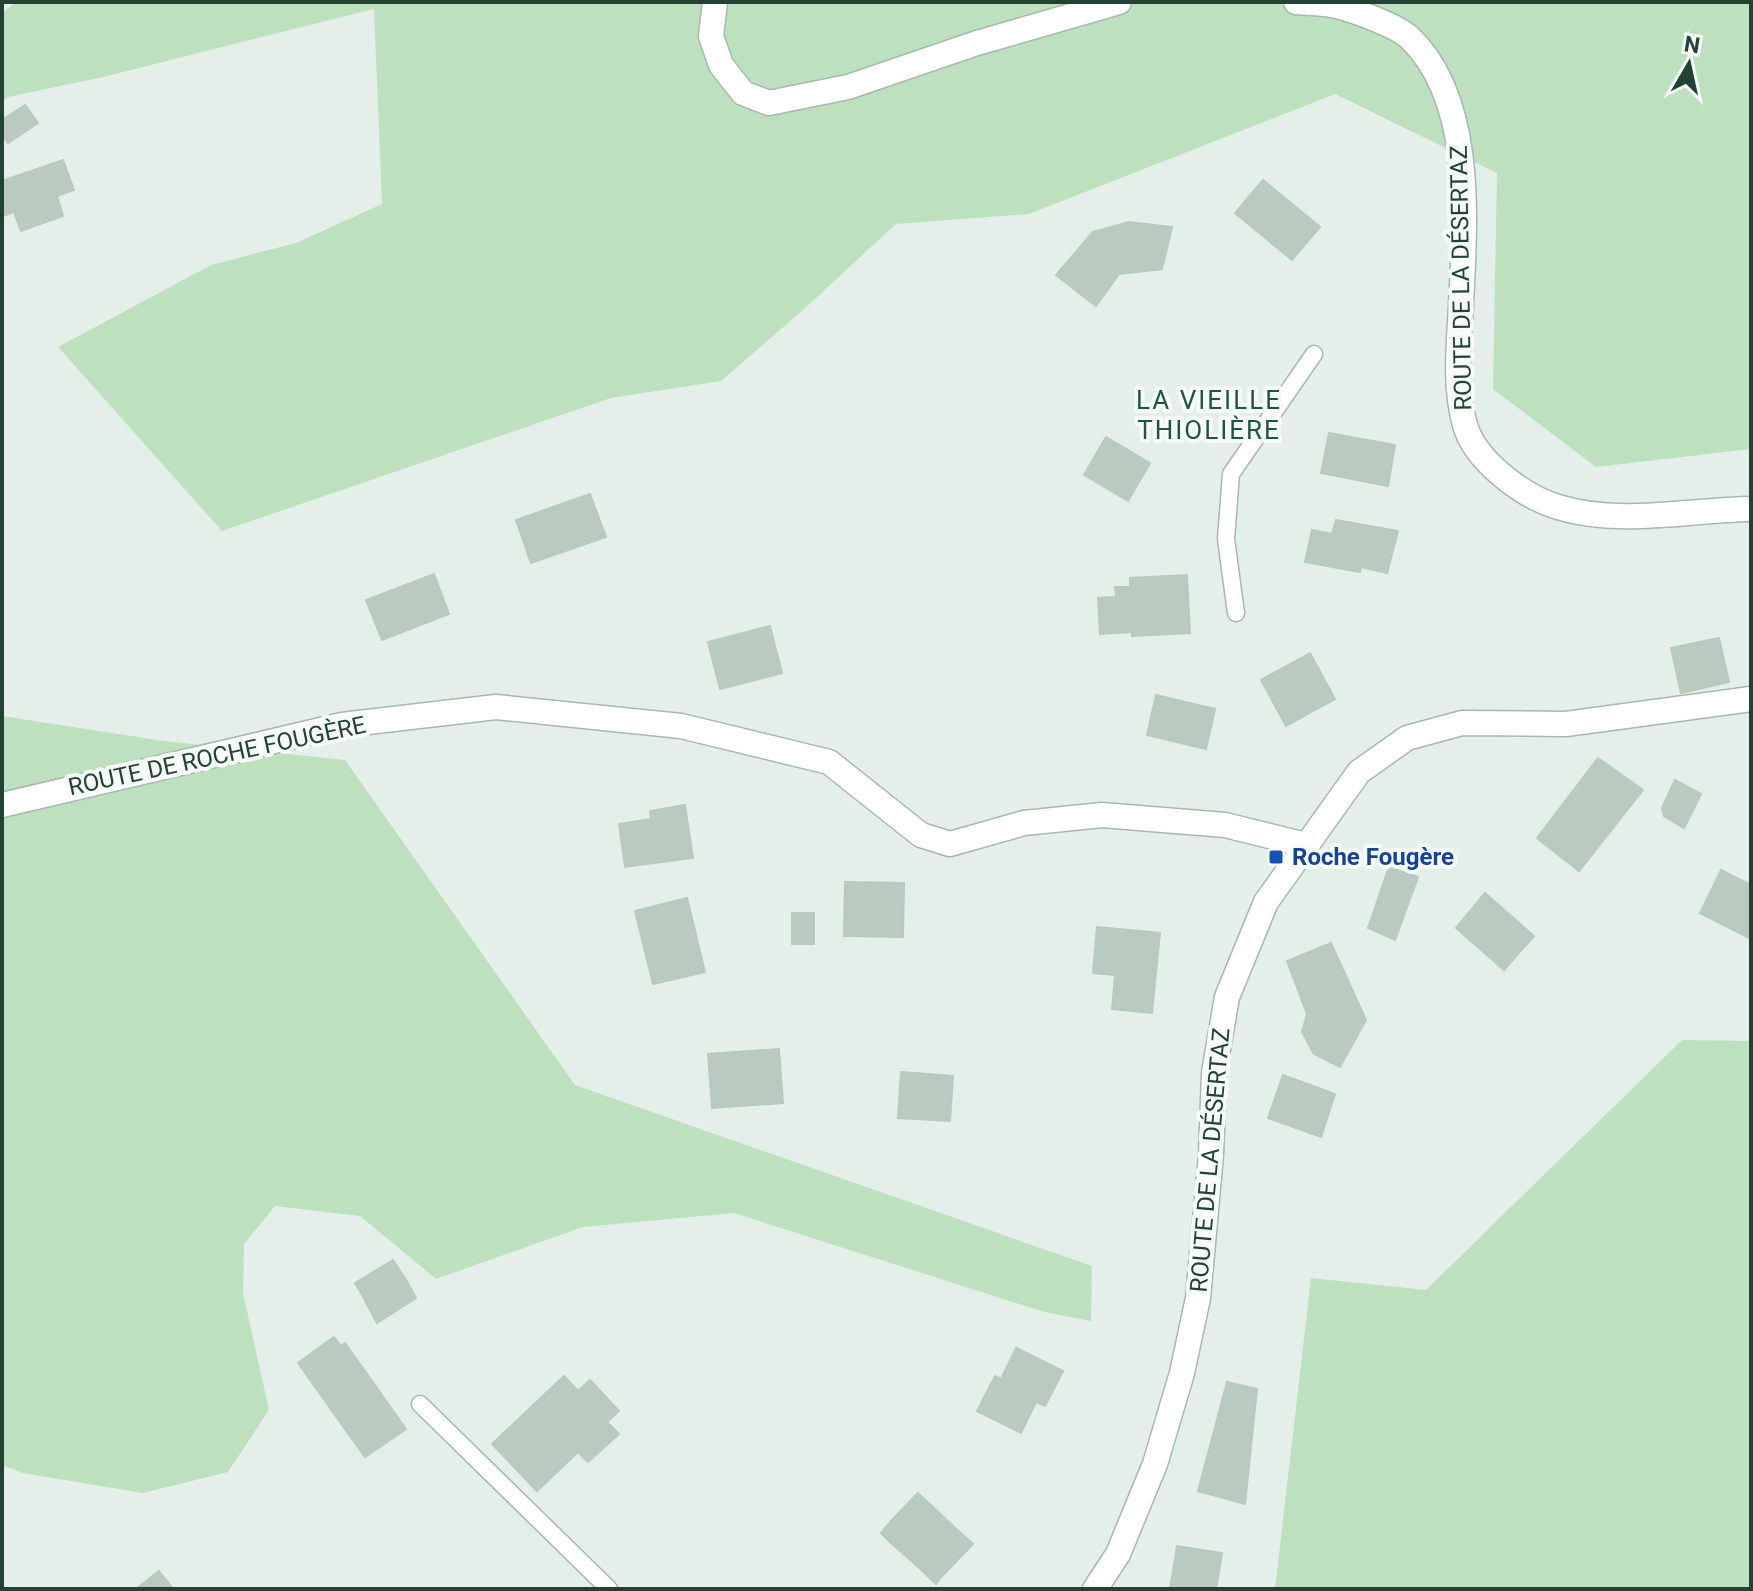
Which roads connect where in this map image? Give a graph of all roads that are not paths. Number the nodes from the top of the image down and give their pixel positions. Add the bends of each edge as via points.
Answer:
1 (715, 2) edge
2 (1119, 2) edge
3 (1296, 2) edge
4 (1314, 354) dead end
5 (1751, 509) edge
6 (1236, 613) dead end
7 (1751, 699) edge
8 (2, 805) edge
9 (1306, 845) junction
10 (420, 1404) dead end
11 (609, 1589) edge
12 (1095, 1589) edge

1 - 2 street via 711,36 721,65 743,93 769,103 848,87
3 - 5 street, ROUTE DE LA DÉSERTAZ via 1332,5 1408,36 1431,64 1446,95 1458,136 1464,234 1460,400 1465,428 1477,450 1514,485 1554,506 1588,515
4 - 6 lane via 1231,474 1226,539
7 - 9 street, ROUTE DE LA DÉSERTAZ via 1566,724 1462,723 1407,738 1359,772
8 - 9 street, ROUTE DE ROCHE FOUGÈRE via 342,725 496,707 681,726 829,762 921,835 950,844 1024,823 1102,815 1225,825
9 - 12 street, ROUTE DE LA DÉSERTAZ via 1266,902 1227,997 1214,1073 1198,1298 1182,1373 1155,1464 1118,1554
10 - 11 lane

